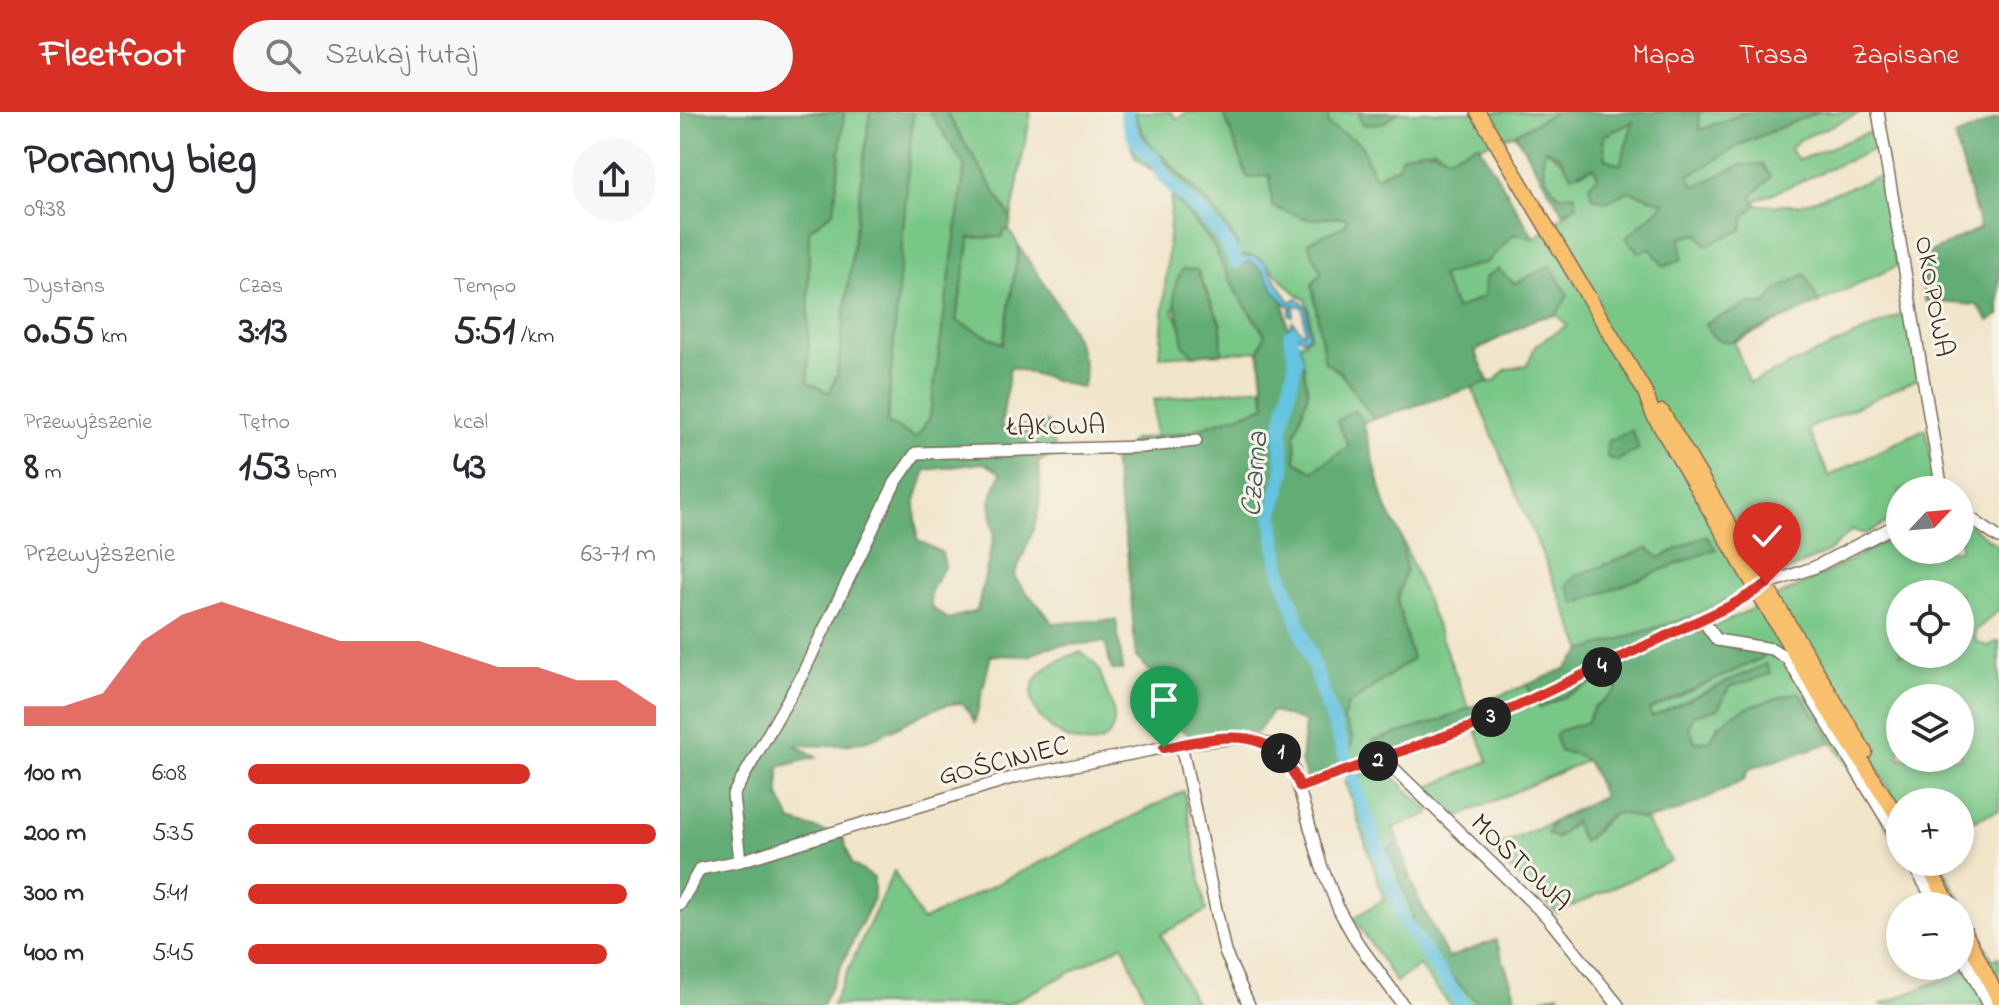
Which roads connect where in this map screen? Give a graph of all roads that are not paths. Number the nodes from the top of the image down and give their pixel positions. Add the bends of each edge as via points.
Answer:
1 (1478, 112) edge
2 (1878, 112) edge
3 (1196, 441) dead end
4 (1940, 476) edge
5 (1974, 521) edge
6 (1886, 530) edge
7 (1999, 538) edge
8 (1764, 591) junction
9 (1702, 619) junction
10 (1181, 744) junction
11 (1384, 759) junction
12 (1300, 787) junction
13 (1886, 796) edge
14 (1886, 818) edge
15 (740, 861) junction
16 (680, 904) edge
17 (1974, 951) edge
18 (1974, 978) edge
19 (1999, 1000) edge
20 (1249, 1005) edge
21 (1403, 1005) edge
22 (1618, 1005) edge
23 (1988, 1005) edge

1 - 8 main road via 1645,392 1687,451
2 - 4 street, OKOPOWA
3 - 15 street, ŁĄKOWA via 916,453 895,483 802,675 733,795
5 - 7 street
6 - 8 street
8 - 9 street
8 - 13 main road via 1856,754
9 - 11 street via 1476,725
9 - 14 street via 1717,640 1772,649 1787,658
10 - 12 street, GOŚCINIEC via 1263,741 1287,759
10 - 15 street, GOŚCINIEC via 1015,777
10 - 20 street via 1225,952
11 - 12 street
11 - 22 street, MOSTOWA via 1548,918
12 - 21 street, GOŚCINIEC via 1339,910
15 - 16 street, GOŚCINIEC via 700,869
17 - 19 main road
18 - 23 street

